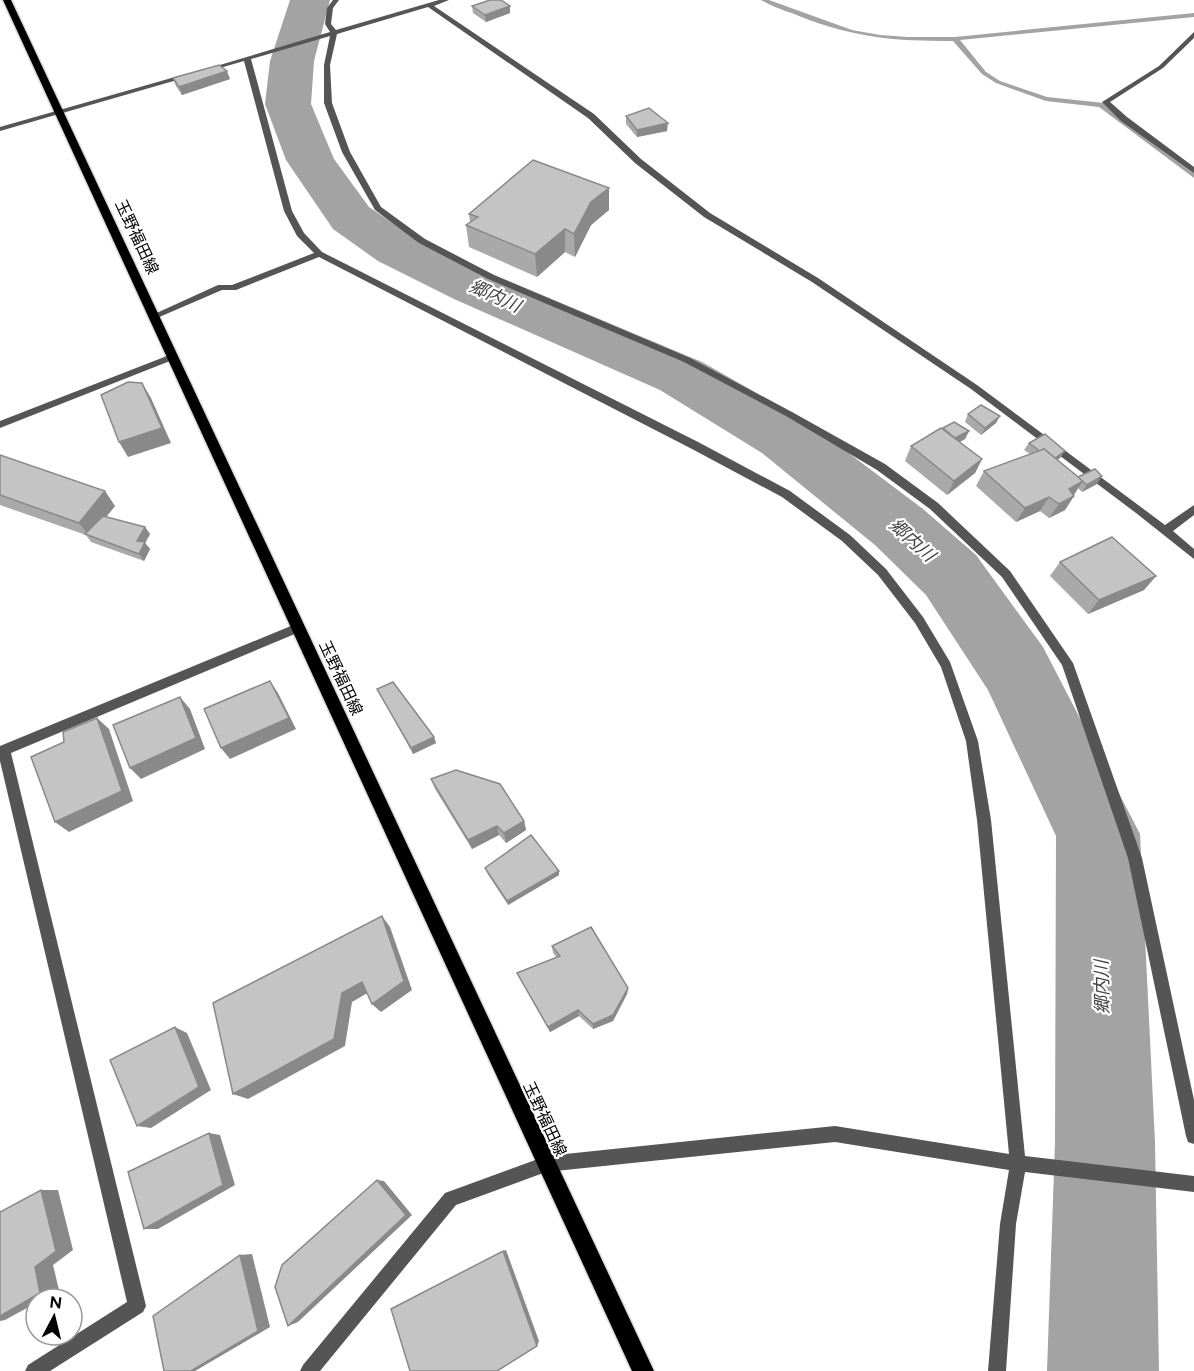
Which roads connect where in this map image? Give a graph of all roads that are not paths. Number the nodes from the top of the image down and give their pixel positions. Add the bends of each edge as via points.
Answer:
1 (7, 0) edge
2 (336, 0) edge
3 (446, 0) edge
4 (429, 6) junction
5 (334, 32) junction
6 (1194, 34) edge
7 (247, 58) junction
8 (59, 111) junction
9 (0, 129) edge
10 (1194, 171) edge
11 (319, 254) junction
12 (154, 316) junction
13 (172, 357) junction
14 (0, 425) edge
15 (1194, 509) edge
16 (1165, 531) junction
17 (1194, 555) edge
18 (298, 628) junction
19 (2, 752) edge
20 (1194, 1136) edge
21 (1018, 1163) junction
22 (546, 1164) junction
23 (1194, 1184) edge
24 (34, 1371) edge
25 (309, 1371) edge
26 (643, 1371) edge
27 (997, 1371) edge

1 - 8 main road, 玉野福田線
2 - 5 street via 330,8 328,24
3 - 4 street
4 - 5 street
4 - 16 street via 591,116 638,161 707,215 815,280 974,387
5 - 7 street
5 - 20 street via 327,65 328,103 346,152 378,208 422,241 491,277 687,360 871,461 934,506 1006,574 1067,663 1135,858
6 - 10 street via 1161,67 1106,102
7 - 8 street
7 - 11 street via 288,211 300,234
8 - 9 street
8 - 12 main road, 玉野福田線
11 - 12 street via 233,288 221,287
11 - 21 street via 786,494 854,545 882,572 913,612 945,666 972,741 984,820
12 - 13 main road, 玉野福田線
13 - 14 street
13 - 18 main road, 玉野福田線
15 - 16 street
16 - 17 street
18 - 19 street
18 - 22 main road, 玉野福田線
19 - 24 street via 137,1306
21 - 22 street via 835,1134
21 - 23 street
21 - 27 street via 1008,1224
22 - 25 street via 451,1199
22 - 26 main road, 玉野福田線

